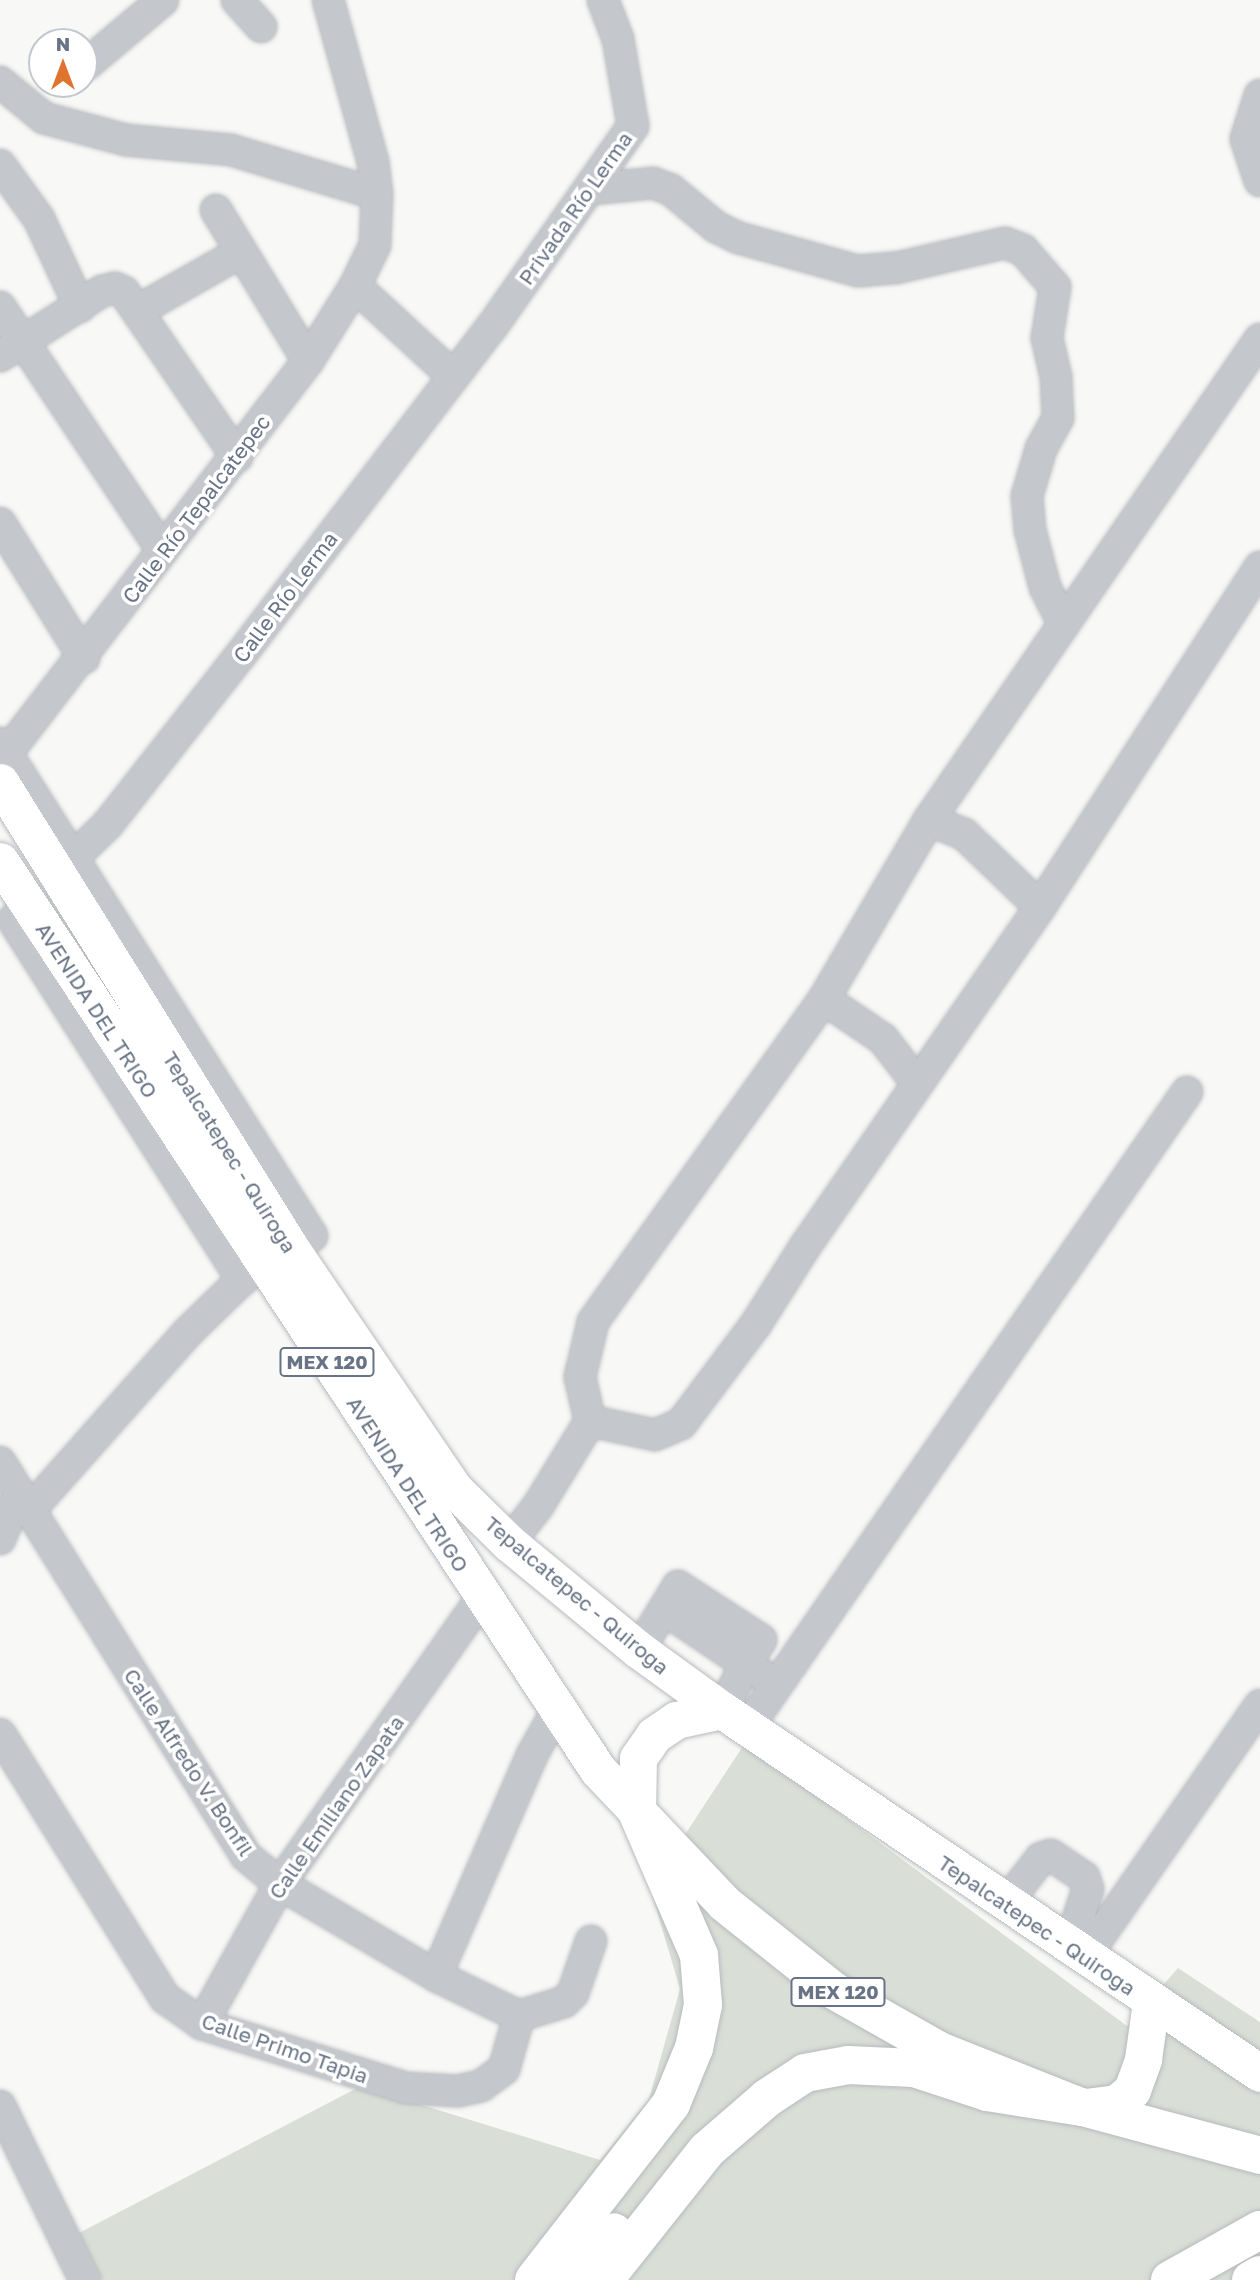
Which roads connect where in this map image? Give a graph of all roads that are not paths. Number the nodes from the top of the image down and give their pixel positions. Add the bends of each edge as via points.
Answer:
1 (163, 0) edge
2 (237, 0) edge
3 (328, 0) edge
4 (603, 0) edge
5 (261, 27) dead end
6 (98, 56) edge
7 (0, 82) edge
8 (1260, 95) edge
9 (0, 165) edge
10 (1260, 181) edge
11 (591, 189) junction
12 (377, 194) junction
13 (216, 210) dead end
14 (241, 252) junction
15 (355, 286) junction
16 (91, 299) junction
17 (0, 307) edge
18 (139, 310) junction
19 (491, 328) joint
20 (1260, 339) edge
21 (11, 349) edge
22 (308, 361) junction
23 (453, 376) junction
24 (237, 457) junction
25 (0, 523) edge
26 (162, 550) junction
27 (1260, 567) edge
28 (1065, 625) junction
29 (84, 658) junction
30 (2, 760) edge
31 (929, 820) junction
32 (72, 859) junction
33 (0, 861) edge
34 (1040, 907) junction
35 (13, 921) edge
36 (824, 999) junction
37 (917, 1083) junction
38 (1186, 1092) dead end
39 (265, 1263) junction
40 (590, 1421) junction
41 (0, 1462) edge
42 (454, 1489) junction
43 (25, 1502) junction
44 (425, 1510) junction
45 (0, 1539) edge
46 (509, 1543) junction
47 (482, 1598) junction
48 (639, 1650) junction
49 (754, 1652) junction
50 (784, 1672) junction
51 (1260, 1705) edge
52 (559, 1707) junction
53 (735, 1719) junction
54 (0, 1734) edge
55 (637, 1812) junction
56 (280, 1885) junction
57 (1006, 1903) junction
58 (591, 1941) dead end
59 (1077, 1952) junction
60 (436, 1976) junction
61 (1151, 2002) junction
62 (519, 2016) junction
63 (202, 2024) junction
64 (1260, 2073) edge
65 (1082, 2107) junction
66 (4, 2125) edge
67 (707, 2150) junction
68 (1260, 2155) edge
69 (599, 2199) junction
70 (1260, 2230) edge
71 (1260, 2275) edge
72 (84, 2280) edge
73 (513, 2280) edge
74 (534, 2280) edge
75 (572, 2280) edge
76 (604, 2280) edge
77 (1170, 2280) edge
78 (1251, 2280) edge

1 - 6 street
2 - 5 street
3 - 12 street
4 - 11 street, Privada Río Lerma via 618,40 633,126
7 - 12 street via 44,118 126,140 231,150
8 - 10 street via 1246,139
9 - 16 street
11 - 19 street, Privada Río Lerma
11 - 28 street via 653,183 671,190 716,227 739,238 858,271 896,268 1005,243 1023,250 1055,288 1046,338 1056,377 1058,418 1041,449 1027,496 1030,530 1045,587
12 - 15 street, Calle Río Tepalcatepec via 375,245
13 - 14 street
14 - 18 street
14 - 22 street
15 - 22 street, Calle Río Tepalcatepec
15 - 23 street
16 - 18 street via 115,288
16 - 21 street
17 - 21 street
18 - 24 street
19 - 23 street, Calle Río Lerma
20 - 28 street
21 - 26 street
22 - 24 street, Calle Río Tepalcatepec
23 - 32 street, Calle Río Lerma via 108,824
24 - 26 street, Calle Río Tepalcatepec
25 - 29 street
26 - 29 street, Calle Río Tepalcatepec
27 - 34 street
28 - 31 street
29 - 30 street, Calle Río Tepalcatepec
30 - 32 street
30 - 39 main road, Tepalcatepec - Quiroga / MEX 120
31 - 34 street via 964,834
31 - 36 street
32 - 39 street via 312,1236
33 - 35 main road, MEX 120
34 - 37 street
35 - 39 main road, AVENIDA DEL TRIGO / MEX 120
36 - 37 street via 883,1039
36 - 40 street via 593,1322 580,1377
37 - 40 street via 757,1324 681,1424 655,1435
38 - 50 street
39 - 42 main road, Tepalcatepec - Quiroga / MEX 120
39 - 43 street via 188,1331
39 - 44 main road, AVENIDA DEL TRIGO / MEX 120
40 - 46 street via 538,1506
41 - 43 street, Calle Alfredo V. Bonfil
42 - 44 main road
42 - 46 main road, Tepalcatepec - Quiroga / MEX 120
43 - 45 street
43 - 56 street, Calle Alfredo V. Bonfil via 246,1856
44 - 47 main road, AVENIDA DEL TRIGO / MEX 120
46 - 48 main road, Tepalcatepec - Quiroga / MEX 120
47 - 52 main road, AVENIDA DEL TRIGO / MEX 120
47 - 56 street, Calle Emiliano Zapata
48 - 49 street via 664,1609 719,1629
48 - 53 main road, Tepalcatepec - Quiroga / MEX 120
49 - 50 street
49 - 53 street
50 - 53 street
51 - 59 street
52 - 55 main road, AVENIDA DEL TRIGO / MEX 120 via 598,1770
52 - 60 street via 532,1755
53 - 55 main road via 676,1720 654,1735 638,1758
53 - 57 main road, Tepalcatepec - Quiroga / MEX 120
54 - 63 street, Calle Primo Tapia via 165,1998
55 - 65 main road, MEX 120 via 724,1903 833,1990 939,2050
55 - 69 highway via 699,1955 703,2005 694,2048 671,2104
56 - 60 street, Calle Alfredo V. Bonfil
56 - 63 street, Calle Emiliano Zapata
57 - 59 main road, Tepalcatepec - Quiroga / MEX 120
57 - 59 street via 1041,1858 1051,1855 1084,1877 1088,1889
58 - 62 street via 573,1993 564,2002
59 - 61 main road, Tepalcatepec - Quiroga / MEX 120
60 - 62 street, Calle Alfredo V. Bonfil
61 - 64 main road, Tepalcatepec - Quiroga / MEX 120
61 - 65 main road via 1140,2071 1132,2090 1117,2103
62 - 63 street, Calle Primo Tapia via 504,2069 481,2086 458,2091 406,2088
65 - 67 highway via 987,2092 914,2068 848,2065 805,2073 767,2098
65 - 68 main road, MEX 120
66 - 72 street
67 - 75 highway via 620,2225
67 - 76 highway
69 - 73 highway
69 - 74 highway
70 - 77 highway
71 - 78 highway

